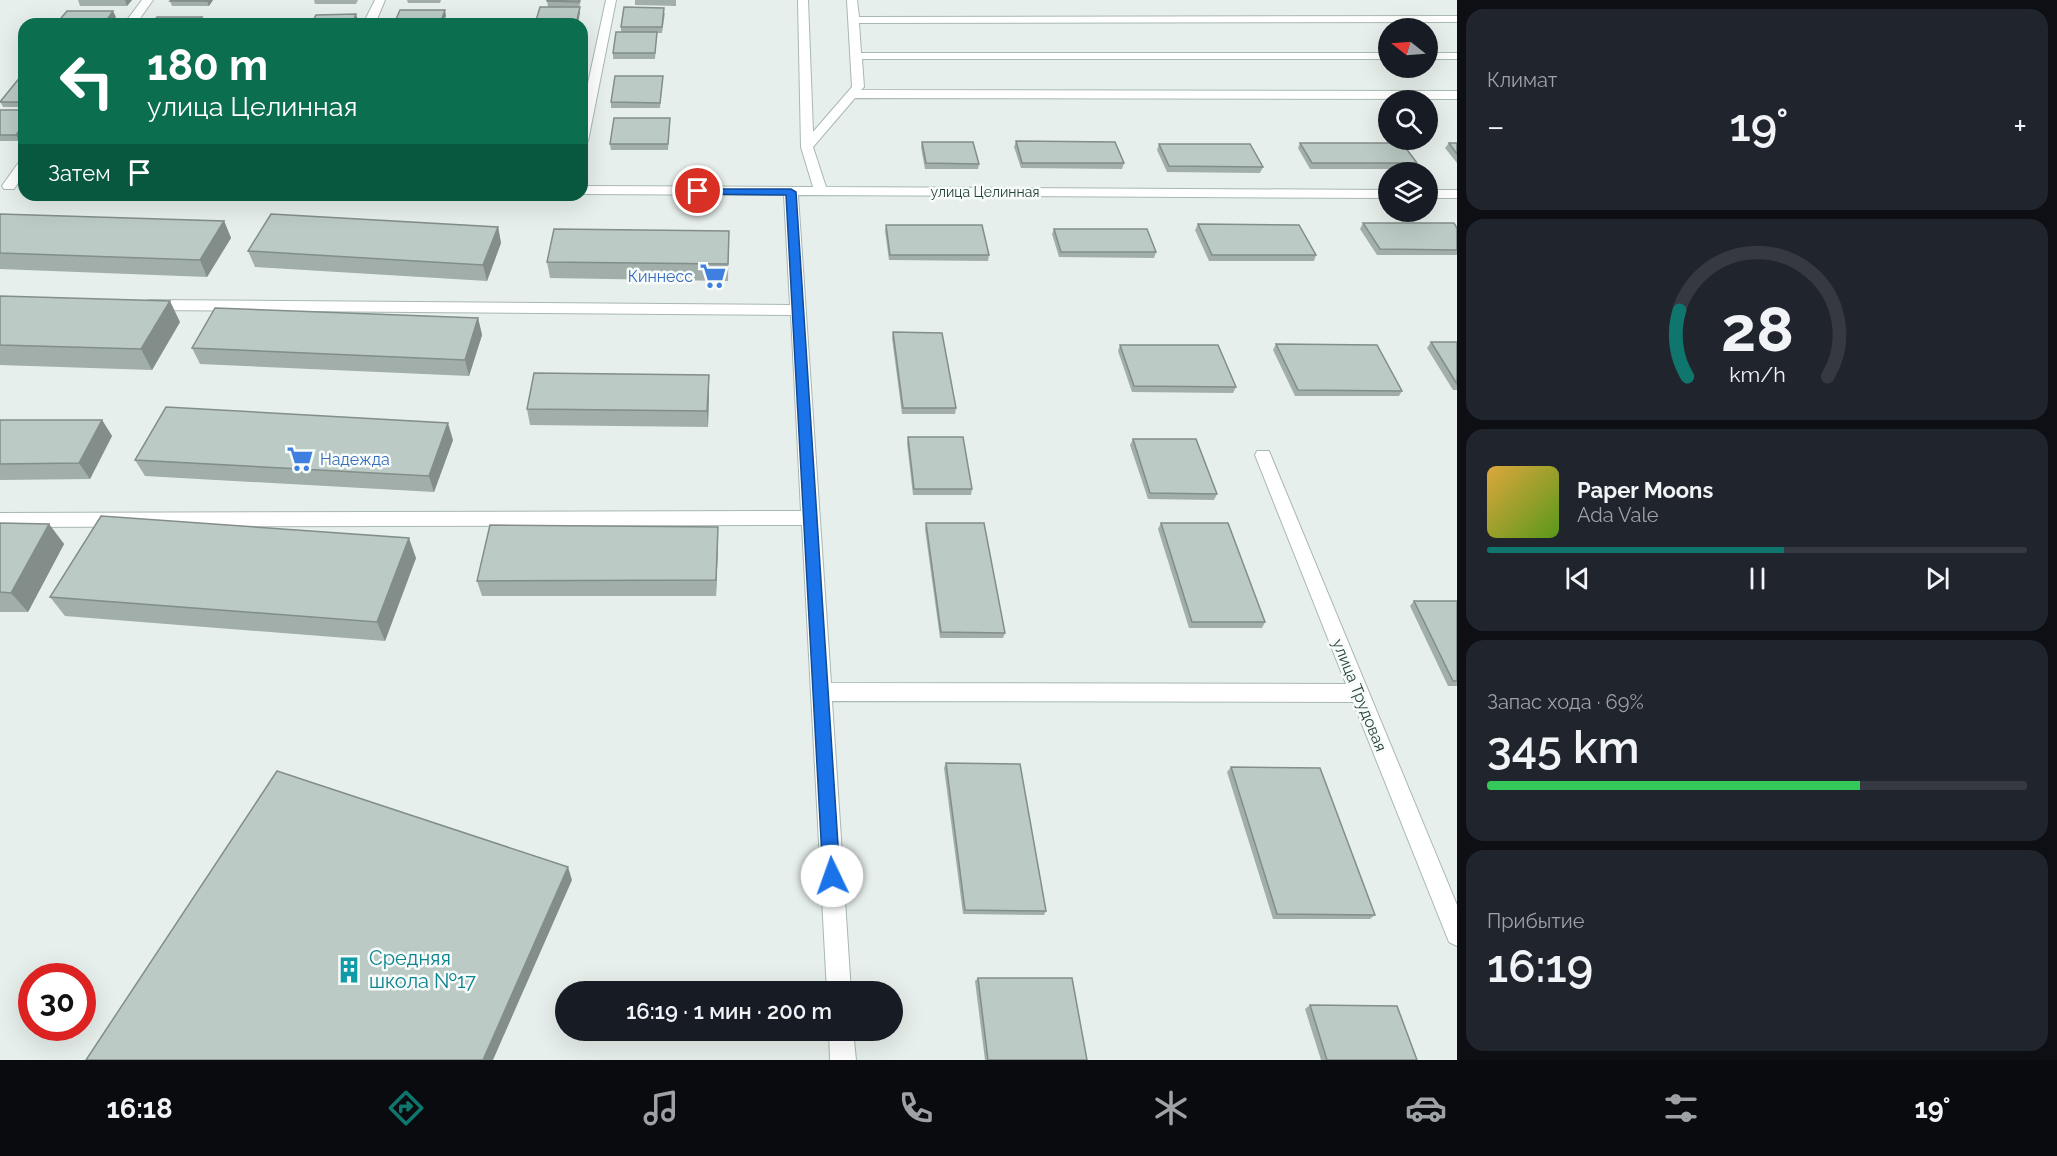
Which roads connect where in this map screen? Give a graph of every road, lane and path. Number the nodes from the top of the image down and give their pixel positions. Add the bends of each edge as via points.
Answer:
1 (148, 0) edge
2 (380, 0) edge
3 (610, 0) edge
4 (803, 0) edge
5 (852, 0) edge
6 (134, 18) edge
7 (372, 18) edge
8 (1457, 19) edge
9 (853, 20) junction
10 (856, 56) junction
11 (1378, 56) edge
12 (1438, 56) edge
13 (1457, 56) edge
14 (852, 94) junction
15 (1457, 95) edge
16 (588, 111) edge
17 (807, 147) junction
18 (18, 171) edge
19 (4, 186) edge
20 (588, 190) edge
21 (791, 192) junction
22 (821, 192) junction
23 (1378, 194) edge
24 (1438, 194) edge
25 (1457, 194) edge
26 (131, 304) edge
27 (798, 310) junction
28 (1263, 455) dead end
29 (811, 518) junction
30 (0, 520) edge
31 (821, 692) junction
32 (1360, 693) junction
33 (1457, 934) edge
34 (838, 981) edge
35 (842, 1041) edge
36 (843, 1060) edge

1 - 6 street
2 - 7 street
3 - 16 street
4 - 17 street
5 - 9 street
8 - 9 street
9 - 10 street
10 - 11 street
10 - 14 street via 858,87
12 - 13 street
14 - 15 street
14 - 17 street
17 - 22 street
18 - 19 street
20 - 21 street, улица Целинная
21 - 22 street, улица Целинная
21 - 27 street
22 - 23 street, улица Целинная
24 - 25 street
26 - 27 street
27 - 29 street
28 - 32 street, улица Трудовая
29 - 30 street
29 - 31 street
31 - 32 street
31 - 34 street
32 - 33 street, улица Трудовая
35 - 36 street

